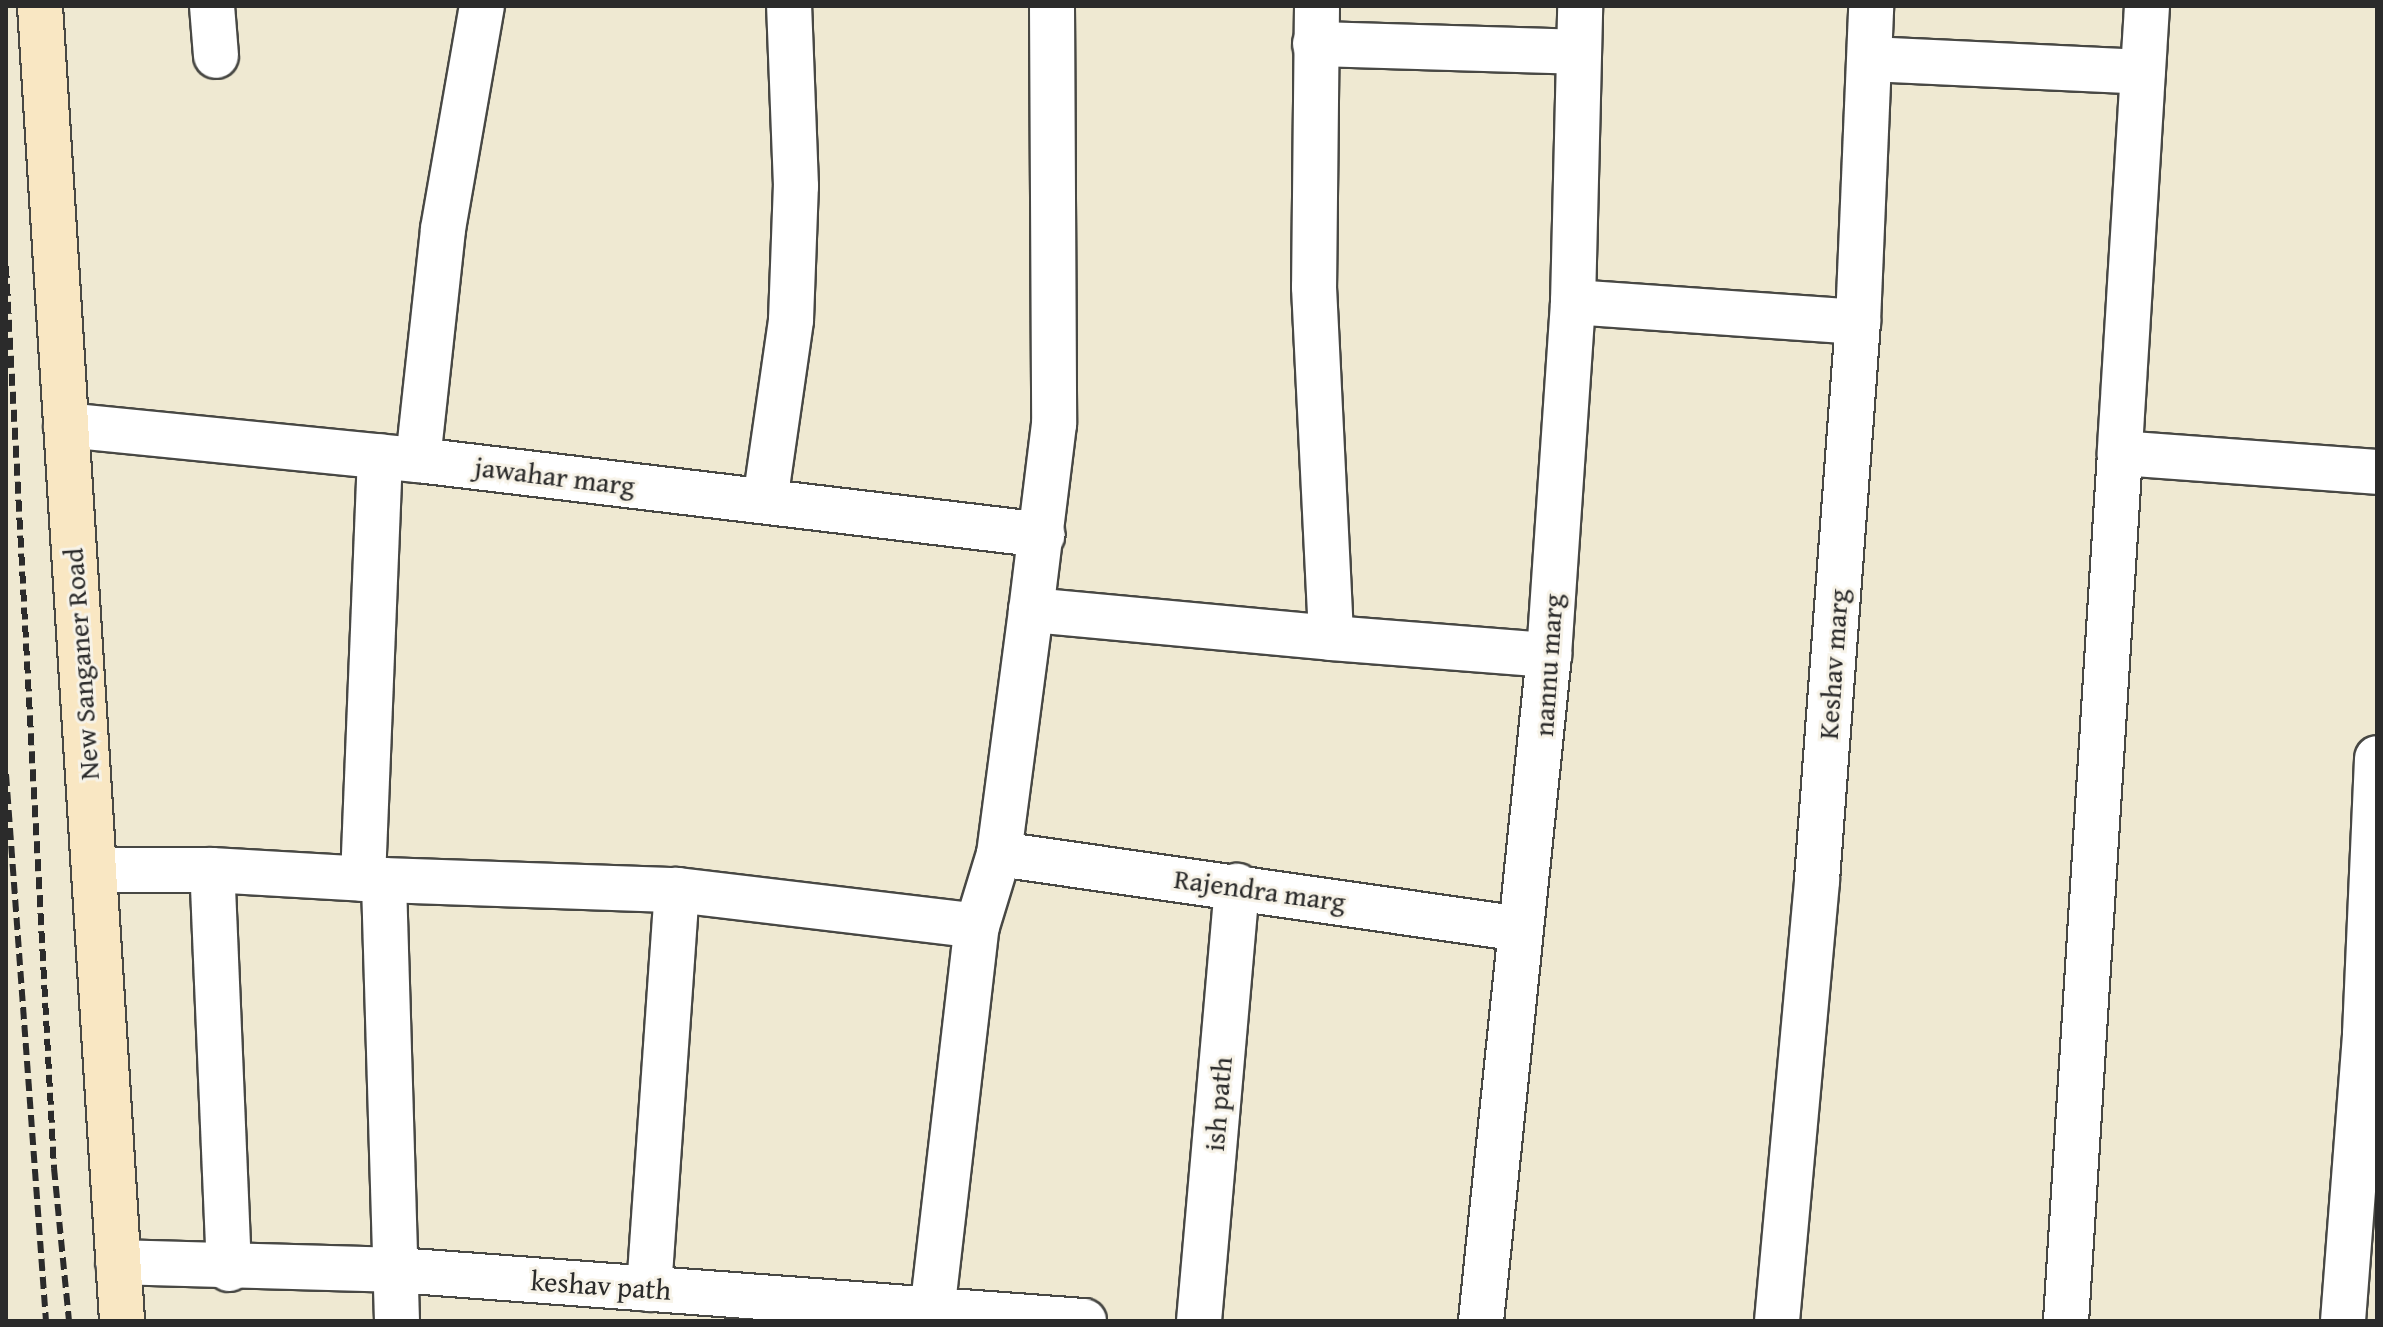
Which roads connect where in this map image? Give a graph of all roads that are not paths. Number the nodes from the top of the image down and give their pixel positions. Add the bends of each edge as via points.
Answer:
1 (40, 6) edge
2 (212, 6) edge
3 (482, 6) edge
4 (789, 6) edge
5 (1052, 6) edge
6 (1580, 6) edge
7 (1871, 6) edge
8 (2147, 6) edge
9 (1316, 25) edge
10 (1579, 52) junction
11 (216, 56) dead end
12 (1870, 59) junction
13 (2143, 72) junction
14 (1573, 302) junction
15 (1858, 322) junction
16 (66, 425) junction
17 (2120, 453) junction
18 (399, 458) junction
19 (2377, 472) edge
20 (765, 501) junction
21 (1043, 535) junction
22 (1031, 610) junction
23 (1331, 638) junction
24 (1549, 655) junction
25 (2377, 757) edge
26 (999, 854) junction
27 (94, 870) junction
28 (212, 870) junction
29 (374, 879) junction
30 (1237, 886) junction
31 (677, 890) junction
32 (977, 926) junction
33 (1521, 929) junction
34 (118, 1262) junction
35 (229, 1269) junction
36 (397, 1270) junction
37 (649, 1289) junction
38 (932, 1314) edge
39 (122, 1321) edge
40 (397, 1321) edge
41 (1084, 1321) edge
42 (1199, 1321) edge
43 (1481, 1321) edge
44 (1777, 1321) edge
45 (2066, 1321) edge
46 (2343, 1321) edge

1 - 16 main road, New Sanganer Road
2 - 11 street
3 - 18 street
4 - 20 street via 796,186 791,320
5 - 21 street via 1054,424
6 - 10 street, nannu marg
7 - 12 street, Keshav marg
8 - 13 street
9 - 10 street
9 - 23 street via 1314,287
10 - 14 street, nannu marg
12 - 13 street
12 - 15 street, Keshav marg
13 - 17 street
14 - 15 street
14 - 24 street, nannu marg
15 - 44 street, Keshav marg via 1817,880
16 - 18 street, jawahar marg
16 - 27 main road, New Sanganer Road
17 - 19 street
17 - 45 street
18 - 20 street, jawahar marg
18 - 29 street
20 - 21 street, jawahar marg
21 - 22 street
22 - 23 street
22 - 26 street
23 - 24 street
24 - 33 street, nannu marg
25 - 46 street via 2365,1034
26 - 30 street, Rajendra marg
26 - 32 street
27 - 28 street
27 - 34 main road, New Sanganer Road
28 - 29 street
28 - 35 street
29 - 31 street
29 - 36 street
30 - 33 street, Rajendra marg
30 - 42 street, ish path
31 - 32 street
31 - 37 street
32 - 38 street
33 - 43 street, nannu marg
34 - 35 street, keshav path
34 - 39 main road, New Sanganer Road
35 - 36 street, keshav path
36 - 37 street, keshav path
36 - 40 street
37 - 38 street, keshav path
38 - 41 street, keshav path

